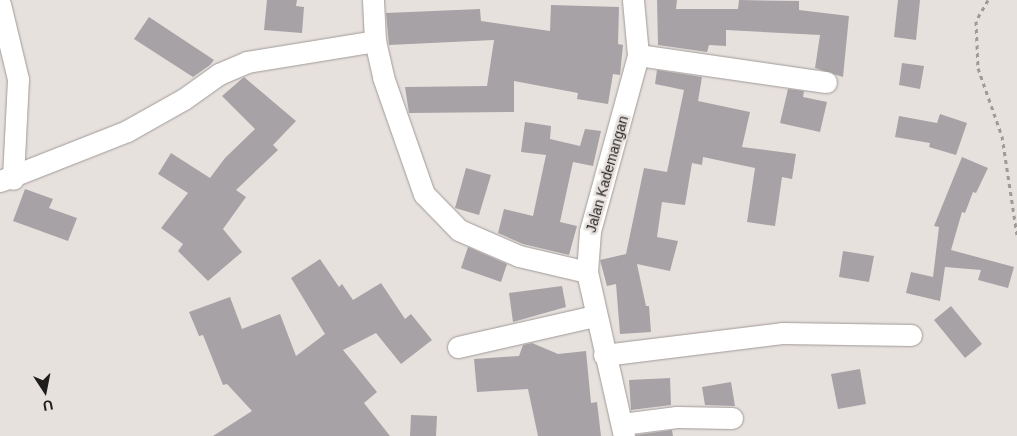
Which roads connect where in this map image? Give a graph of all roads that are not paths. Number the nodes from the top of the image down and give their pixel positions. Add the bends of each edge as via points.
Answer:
1 (373, 0) edge
2 (633, 0) edge
3 (0, 4) edge
4 (376, 41) junction
5 (638, 55) junction
6 (826, 82) dead end
7 (6, 180) edge
8 (587, 272) junction
9 (595, 316) junction
10 (912, 335) dead end
11 (458, 347) dead end
12 (604, 355) junction
13 (732, 418) dead end
14 (623, 430) edge

1 - 4 street
2 - 5 street, Jalan Kademangan
3 - 7 street via 18,79
4 - 7 street via 247,62 219,74 184,99 127,131
4 - 8 street via 384,77 424,194 459,230 518,256
5 - 6 street
5 - 8 street, Jalan Kademangan via 590,231
8 - 9 street, Jalan Kademangan
9 - 11 street
9 - 12 street, Jalan Kademangan
10 - 12 street via 782,333
12 - 14 street, Jalan Kademangan
13 - 14 street via 677,417

